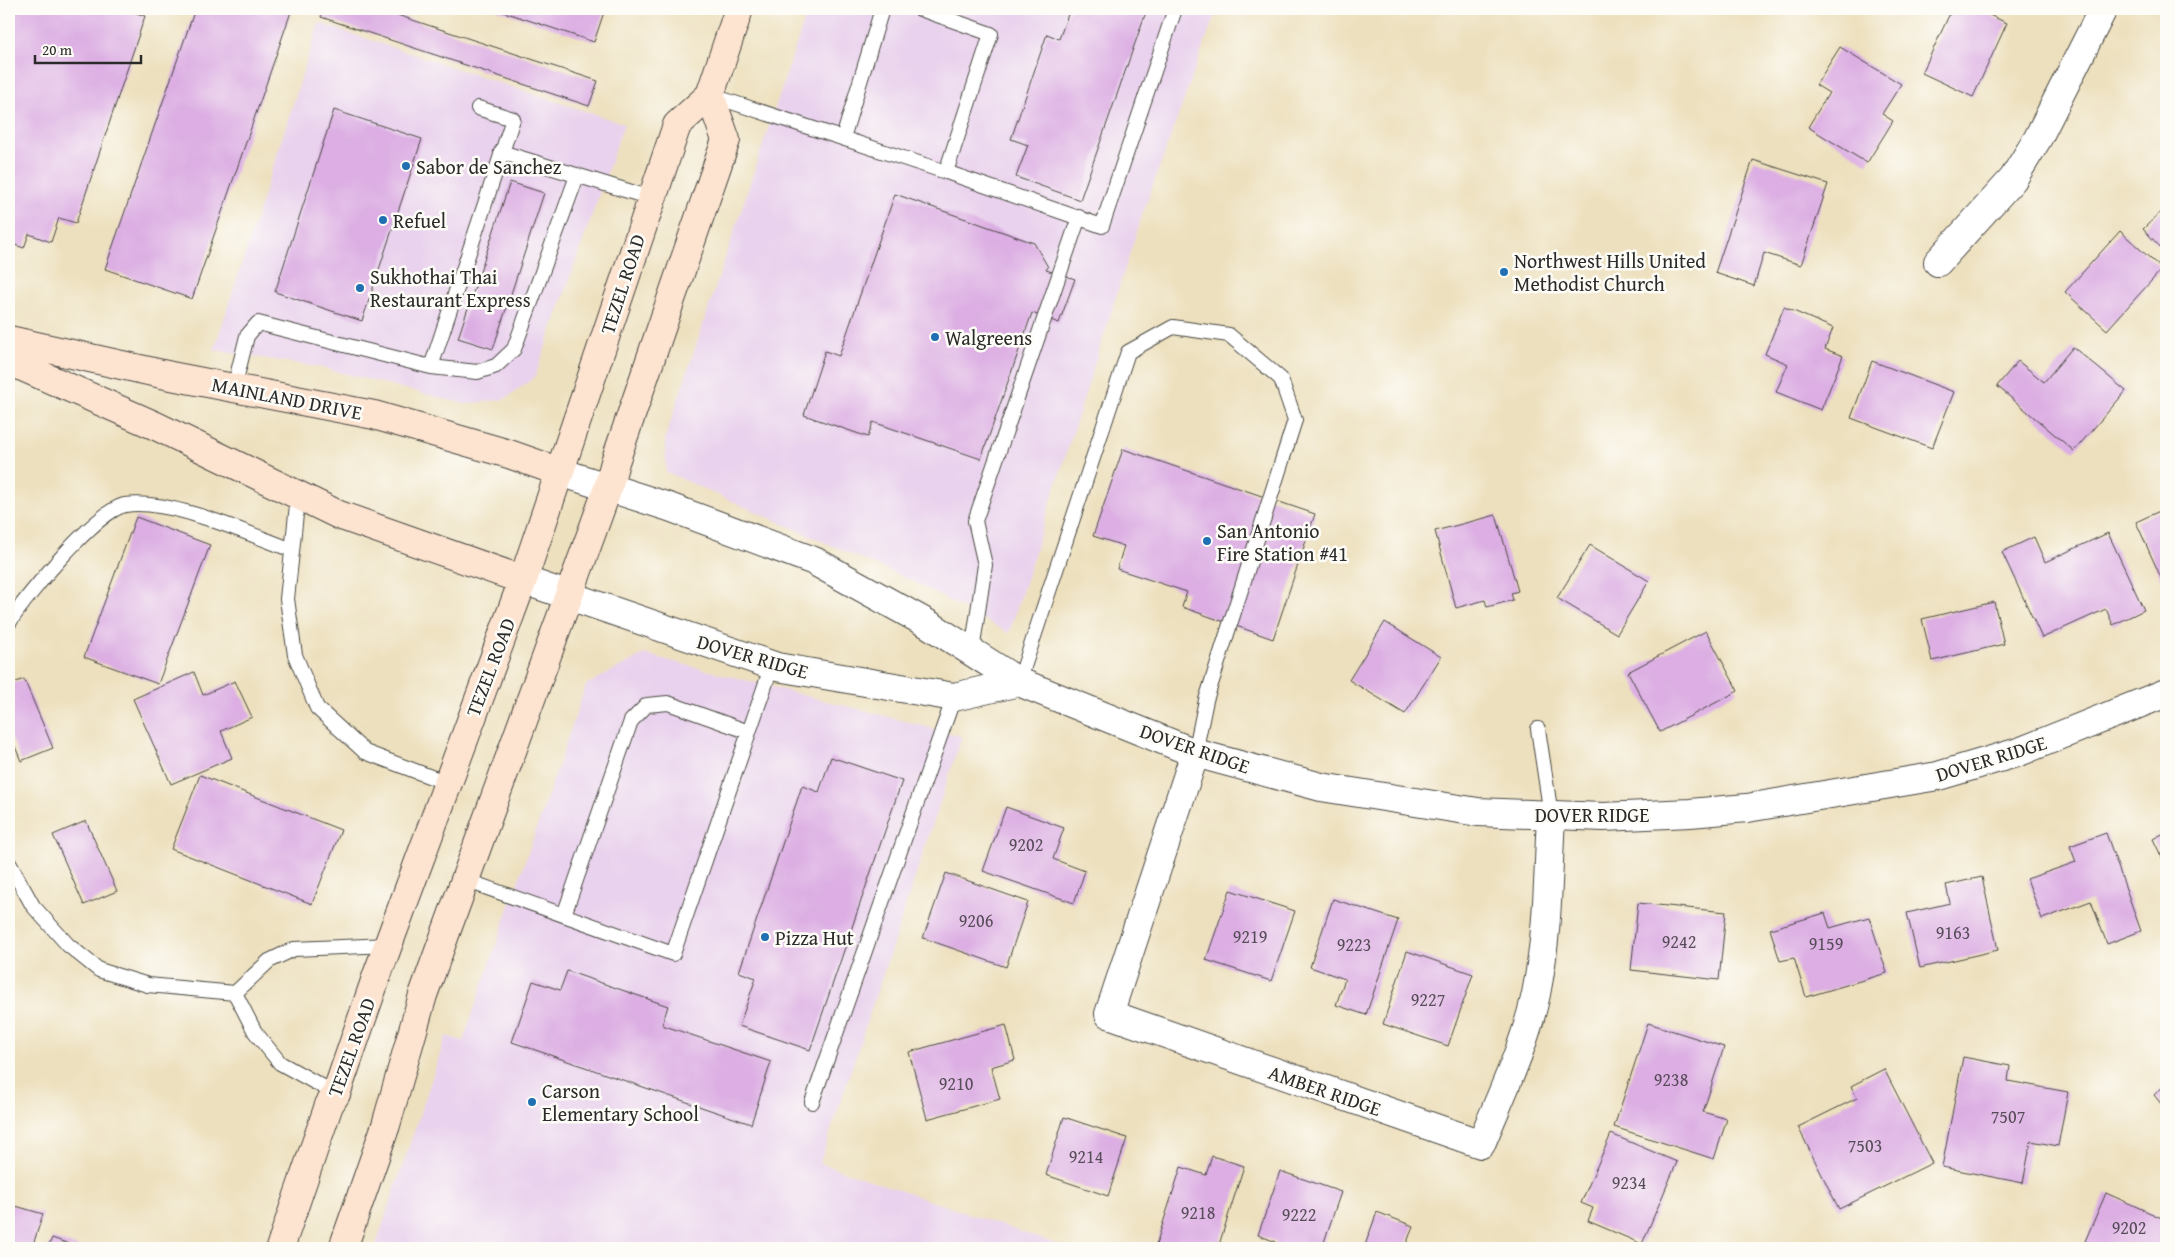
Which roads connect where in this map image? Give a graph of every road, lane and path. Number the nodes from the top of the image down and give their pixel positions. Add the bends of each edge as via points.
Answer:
1 (739, 9) edge
2 (882, 9) edge
3 (920, 9) edge
4 (1175, 9) edge
5 (2104, 9) edge
6 (710, 95) junction
7 (478, 108) dead end
8 (843, 138) junction
9 (501, 152) junction
10 (946, 172) junction
11 (577, 176) junction
12 (651, 198) junction
13 (1079, 217) junction
14 (1938, 262) dead end
15 (9, 340) edge
16 (9, 361) edge
17 (431, 367) junction
18 (234, 388) junction
19 (560, 472) junction
20 (608, 488) junction
21 (298, 495) junction
22 (292, 550) junction
23 (522, 580) junction
24 (569, 596) junction
25 (9, 623) edge
26 (972, 651) junction
27 (772, 665) junction
28 (1019, 682) junction
29 (2166, 693) edge
30 (954, 697) junction
31 (1538, 728) dead end
32 (749, 732) junction
33 (1195, 753) junction
34 (448, 783) junction
35 (1551, 815) junction
36 (9, 863) edge
37 (465, 880) junction
38 (564, 916) junction
39 (389, 946) junction
40 (235, 993) junction
41 (336, 1094) junction
42 (812, 1102) dead end
43 (280, 1248) edge
44 (343, 1248) edge

1 - 6 main road, TEZEL ROAD
2 - 8 lane
3 - 10 lane via 991,34
4 - 13 lane via 1102,226
5 - 14 street via 2038,138 2013,179
6 - 8 lane
6 - 12 main road, TEZEL ROAD via 677,125
6 - 20 main road via 726,140
7 - 9 lane via 513,119
8 - 10 lane
9 - 11 lane
9 - 17 lane
10 - 13 lane
11 - 12 lane
11 - 17 lane via 514,349 496,366 477,372
12 - 19 main road, TEZEL ROAD
13 - 26 lane via 975,521 985,565
15 - 18 main road, MAINLAND DRIVE
16 - 21 main road via 156,426
17 - 18 lane via 258,323 247,336
18 - 19 main road, MAINLAND DRIVE via 374,415
19 - 20 street, DOVER RIDGE
19 - 23 main road, TEZEL ROAD
20 - 24 main road
20 - 26 street, DOVER RIDGE via 814,561
21 - 22 lane
21 - 23 main road via 339,515
22 - 25 lane via 168,506 124,505 96,522 20,605
22 - 34 lane via 287,599 295,654 317,708 365,752
23 - 24 street, DOVER RIDGE
23 - 34 main road, TEZEL ROAD
24 - 27 street, DOVER RIDGE
24 - 37 main road
26 - 28 street, DOVER RIDGE
27 - 30 street, DOVER RIDGE
27 - 32 lane
28 - 30 street, DOVER RIDGE
28 - 33 street, DOVER RIDGE
28 - 33 lane via 1128,352 1173,327 1229,335 1281,379 1295,420 1206,700
29 - 35 street, DOVER RIDGE via 2020,752 1938,776 1747,808 1603,817
30 - 42 lane
31 - 35 lane
32 - 38 lane via 668,703 647,705 631,721
32 - 38 lane via 673,954
33 - 35 street, DOVER RIDGE via 1321,786 1478,812
33 - 35 street, AMBER RIDGE via 1109,1014 1481,1144 1521,1048 1536,995 1545,941
34 - 39 main road, TEZEL ROAD
36 - 40 lane via 34,906 68,945 99,970 148,985
37 - 38 lane
37 - 44 main road via 423,995 386,1125
39 - 40 lane via 294,950 269,961
39 - 41 main road, TEZEL ROAD
40 - 41 lane via 255,1032 280,1063
41 - 43 main road, TEZEL ROAD via 329,1105

